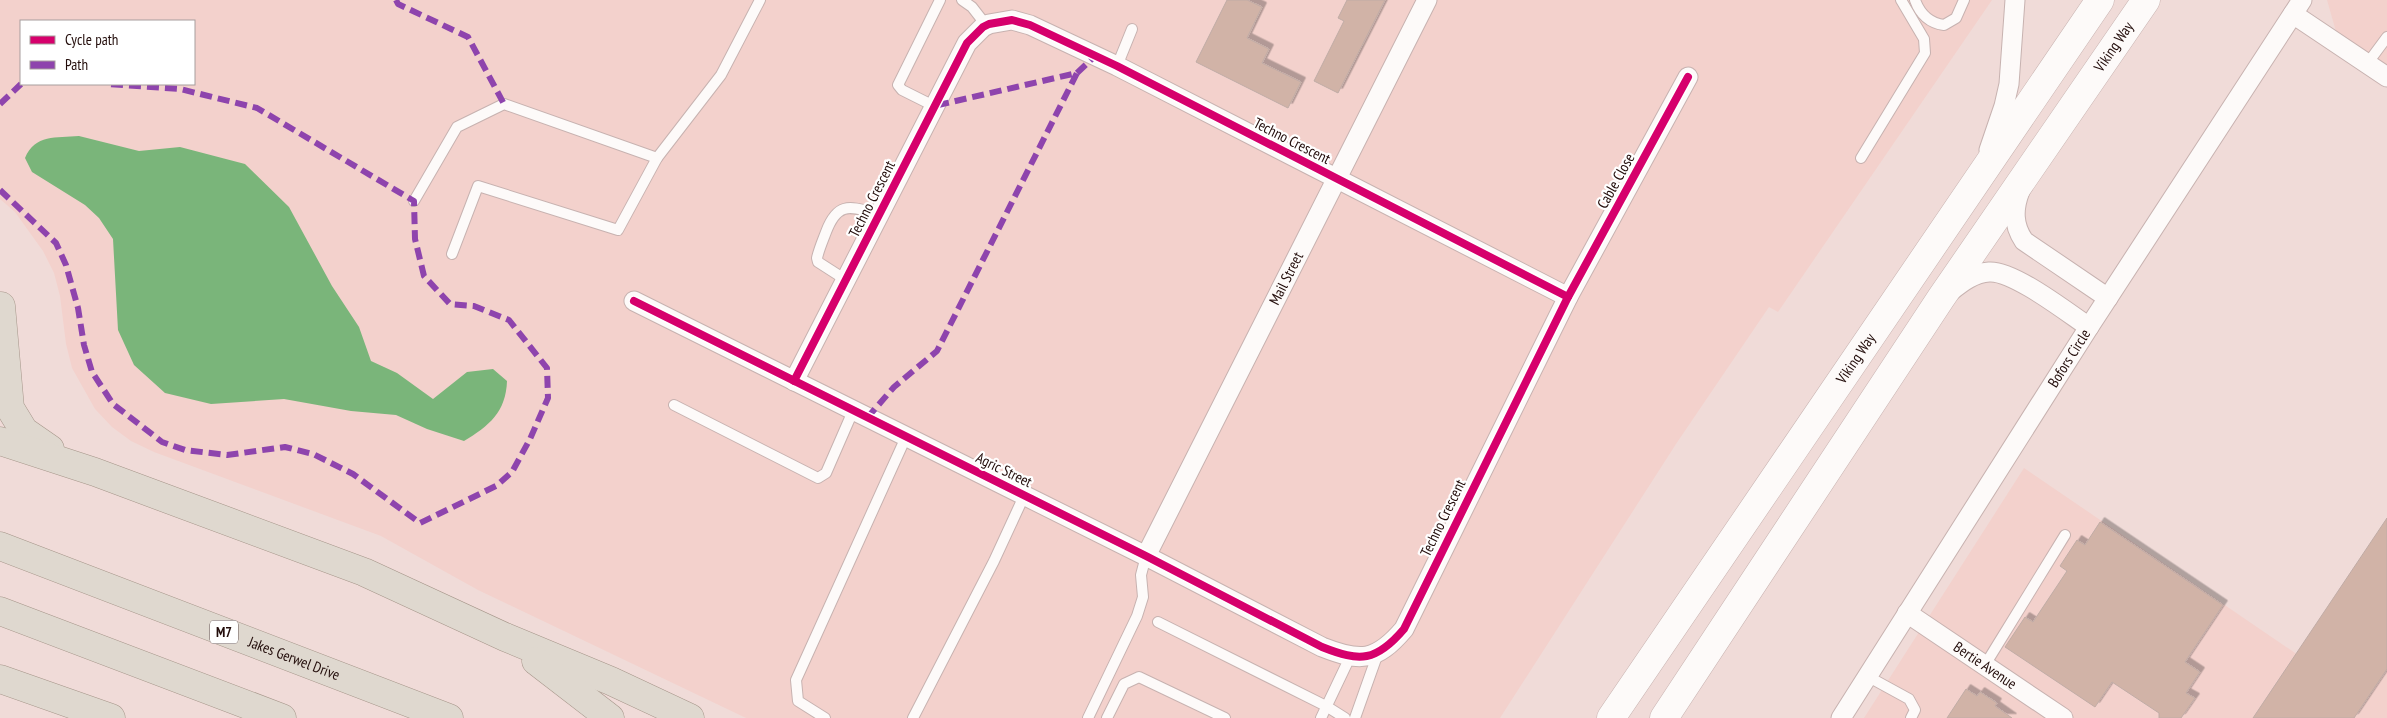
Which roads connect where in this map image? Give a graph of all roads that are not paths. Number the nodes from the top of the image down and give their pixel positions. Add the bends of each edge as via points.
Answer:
1 (760, 0) edge
2 (940, 0) edge
3 (962, 0) edge
4 (1427, 0) edge
5 (1901, 0) edge
6 (1915, 0) edge
7 (1964, 0) edge
8 (2015, 0) edge
9 (2100, 0) edge
10 (2146, 0) edge
11 (2298, 7) edge
12 (986, 25) junction
13 (1132, 28) dead end
14 (2387, 37) edge
15 (2367, 64) junction
16 (1117, 66) junction
17 (1688, 77) dead end
18 (2387, 78) edge
19 (934, 106) junction
20 (656, 158) junction
21 (1861, 158) dead end
22 (2026, 173) junction
23 (1338, 180) junction
24 (1977, 184) junction
25 (414, 201) dead end
26 (879, 214) junction
27 (452, 254) dead end
28 (846, 280) junction
29 (1568, 298) junction
30 (1942, 298) junction
31 (2108, 298) junction
32 (634, 302) dead end
33 (0, 308) edge
34 (2089, 327) junction
35 (794, 382) junction
36 (674, 404) dead end
37 (853, 411) junction
38 (906, 437) junction
39 (0, 440) edge
40 (96, 472) junction
41 (1024, 496) junction
42 (2065, 536) dead end
43 (0, 546) edge
44 (1146, 556) junction
45 (0, 611) edge
46 (1907, 613) junction
47 (1158, 622) dead end
48 (505, 637) junction
49 (1364, 655) junction
50 (1985, 665) junction
51 (1867, 676) junction
52 (0, 679) edge
53 (1326, 706) junction
54 (111, 718) edge
55 (282, 718) edge
56 (449, 718) edge
57 (610, 718) edge
58 (690, 718) edge
59 (825, 718) edge
60 (913, 718) edge
61 (1088, 718) edge
62 (1107, 718) edge
63 (1225, 718) edge
64 (1321, 718) edge
65 (1345, 718) edge
66 (1355, 718) edge
67 (1611, 718) edge
68 (1664, 718) edge
69 (1841, 718) edge
70 (1911, 718) edge
71 (2063, 718) edge

1 - 20 lane via 721,75
2 - 19 lane via 898,85
3 - 12 lane
4 - 23 street, Mail Street
5 - 21 lane via 1924,39 1925,53
6 - 7 lane via 1924,16 1944,25 1956,18
8 - 24 street via 2006,98
9 - 24 main road, Viking Way
10 - 22 main road, Viking Way
11 - 15 street
11 - 31 street, Bofors Circle
12 - 16 street, Techno Crescent via 1012,20 1030,25
12 - 19 street, Techno Crescent via 967,43
13 - 16 lane
14 - 15 lane
15 - 18 street
16 - 23 street, Techno Crescent
17 - 29 street, Cable Close
19 - 26 street, Techno Crescent
20 - 25 lane via 504,104 457,128
20 - 27 lane via 618,230 478,186
22 - 30 main road, Viking Way
22 - 31 street via 2014,217 2022,237 2034,250
23 - 29 street, Techno Crescent
23 - 44 street, Mail Street
24 - 67 main road, Viking Way
26 - 28 street, Techno Crescent
26 - 28 lane via 845,208 830,220 818,262
28 - 35 street, Techno Crescent
29 - 49 street, Techno Crescent via 1404,629 1389,645
30 - 34 street via 1974,276 2000,273
30 - 68 main road, Viking Way
31 - 34 street, Bofors Circle
32 - 35 street, Agric Street
33 - 40 highway via 8,399 14,418 24,431 43,445
34 - 46 street, Bofors Circle
35 - 37 street, Agric Street
36 - 37 lane via 818,478 826,473
37 - 38 street, Agric Street
38 - 41 street, Agric Street
38 - 59 lane via 796,680 798,701
39 - 40 highway
40 - 48 highway via 364,572
41 - 44 street, Agric Street
41 - 60 lane
42 - 50 lane
43 - 56 highway, Jakes Gerwel Drive / M7
44 - 49 street, Agric Street via 1322,647
44 - 61 lane via 1141,575 1143,597 1137,616
45 - 55 highway
46 - 50 street, Bertie Avenue
46 - 51 street, Bofors Circle
47 - 53 lane
48 - 57 highway
48 - 58 highway
49 - 53 lane
49 - 66 lane
50 - 71 street, Bertie Avenue
51 - 69 street, Bofors Circle
51 - 70 lane via 1912,701 1915,710
52 - 54 highway
53 - 64 lane
53 - 65 lane
62 - 63 lane via 1124,684 1139,677

